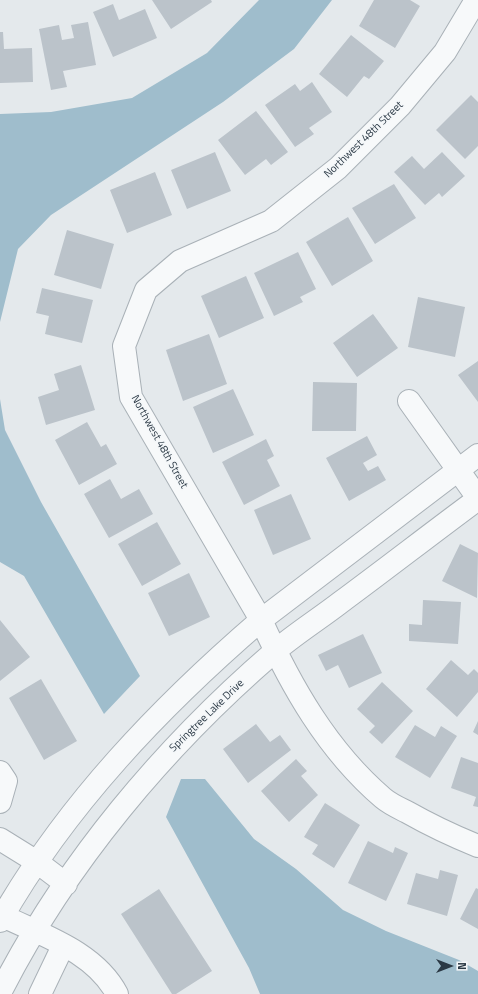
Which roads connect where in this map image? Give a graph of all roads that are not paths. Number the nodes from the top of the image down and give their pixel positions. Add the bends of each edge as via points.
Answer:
1 (476, 0) edge
2 (409, 401) dead end
3 (478, 454) edge
4 (458, 470) junction
5 (478, 498) edge
6 (261, 620) junction
7 (275, 652) junction
8 (0, 772) edge
9 (0, 802) edge
10 (0, 839) edge
11 (478, 846) edge
12 (37, 862) junction
13 (66, 884) junction
14 (1, 918) edge
15 (34, 931) junction
16 (63, 946) junction
17 (0, 993) edge
18 (40, 994) edge
19 (117, 994) edge

1 - 6 street, Northwest 48th Street via 445,52 400,106 338,168 271,221 180,261 146,290 124,346 131,397
2 - 4 street
3 - 4 street
4 - 5 street
4 - 6 street
5 - 7 street, Springtree Lake Drive
6 - 7 street, Northwest 48th Street
6 - 12 street via 148,725 75,811
7 - 11 street, Northwest 48th Street via 310,715 350,766 384,799 443,832
7 - 13 street, Springtree Lake Drive via 215,707 150,774 80,862
8 - 9 street via 6,781
10 - 12 street
12 - 13 street
12 - 14 street
13 - 15 street, Springtree Lake Drive
14 - 15 street
15 - 16 street
15 - 17 street, Springtree Lake Drive
16 - 18 street
16 - 19 street via 85,957 111,983

